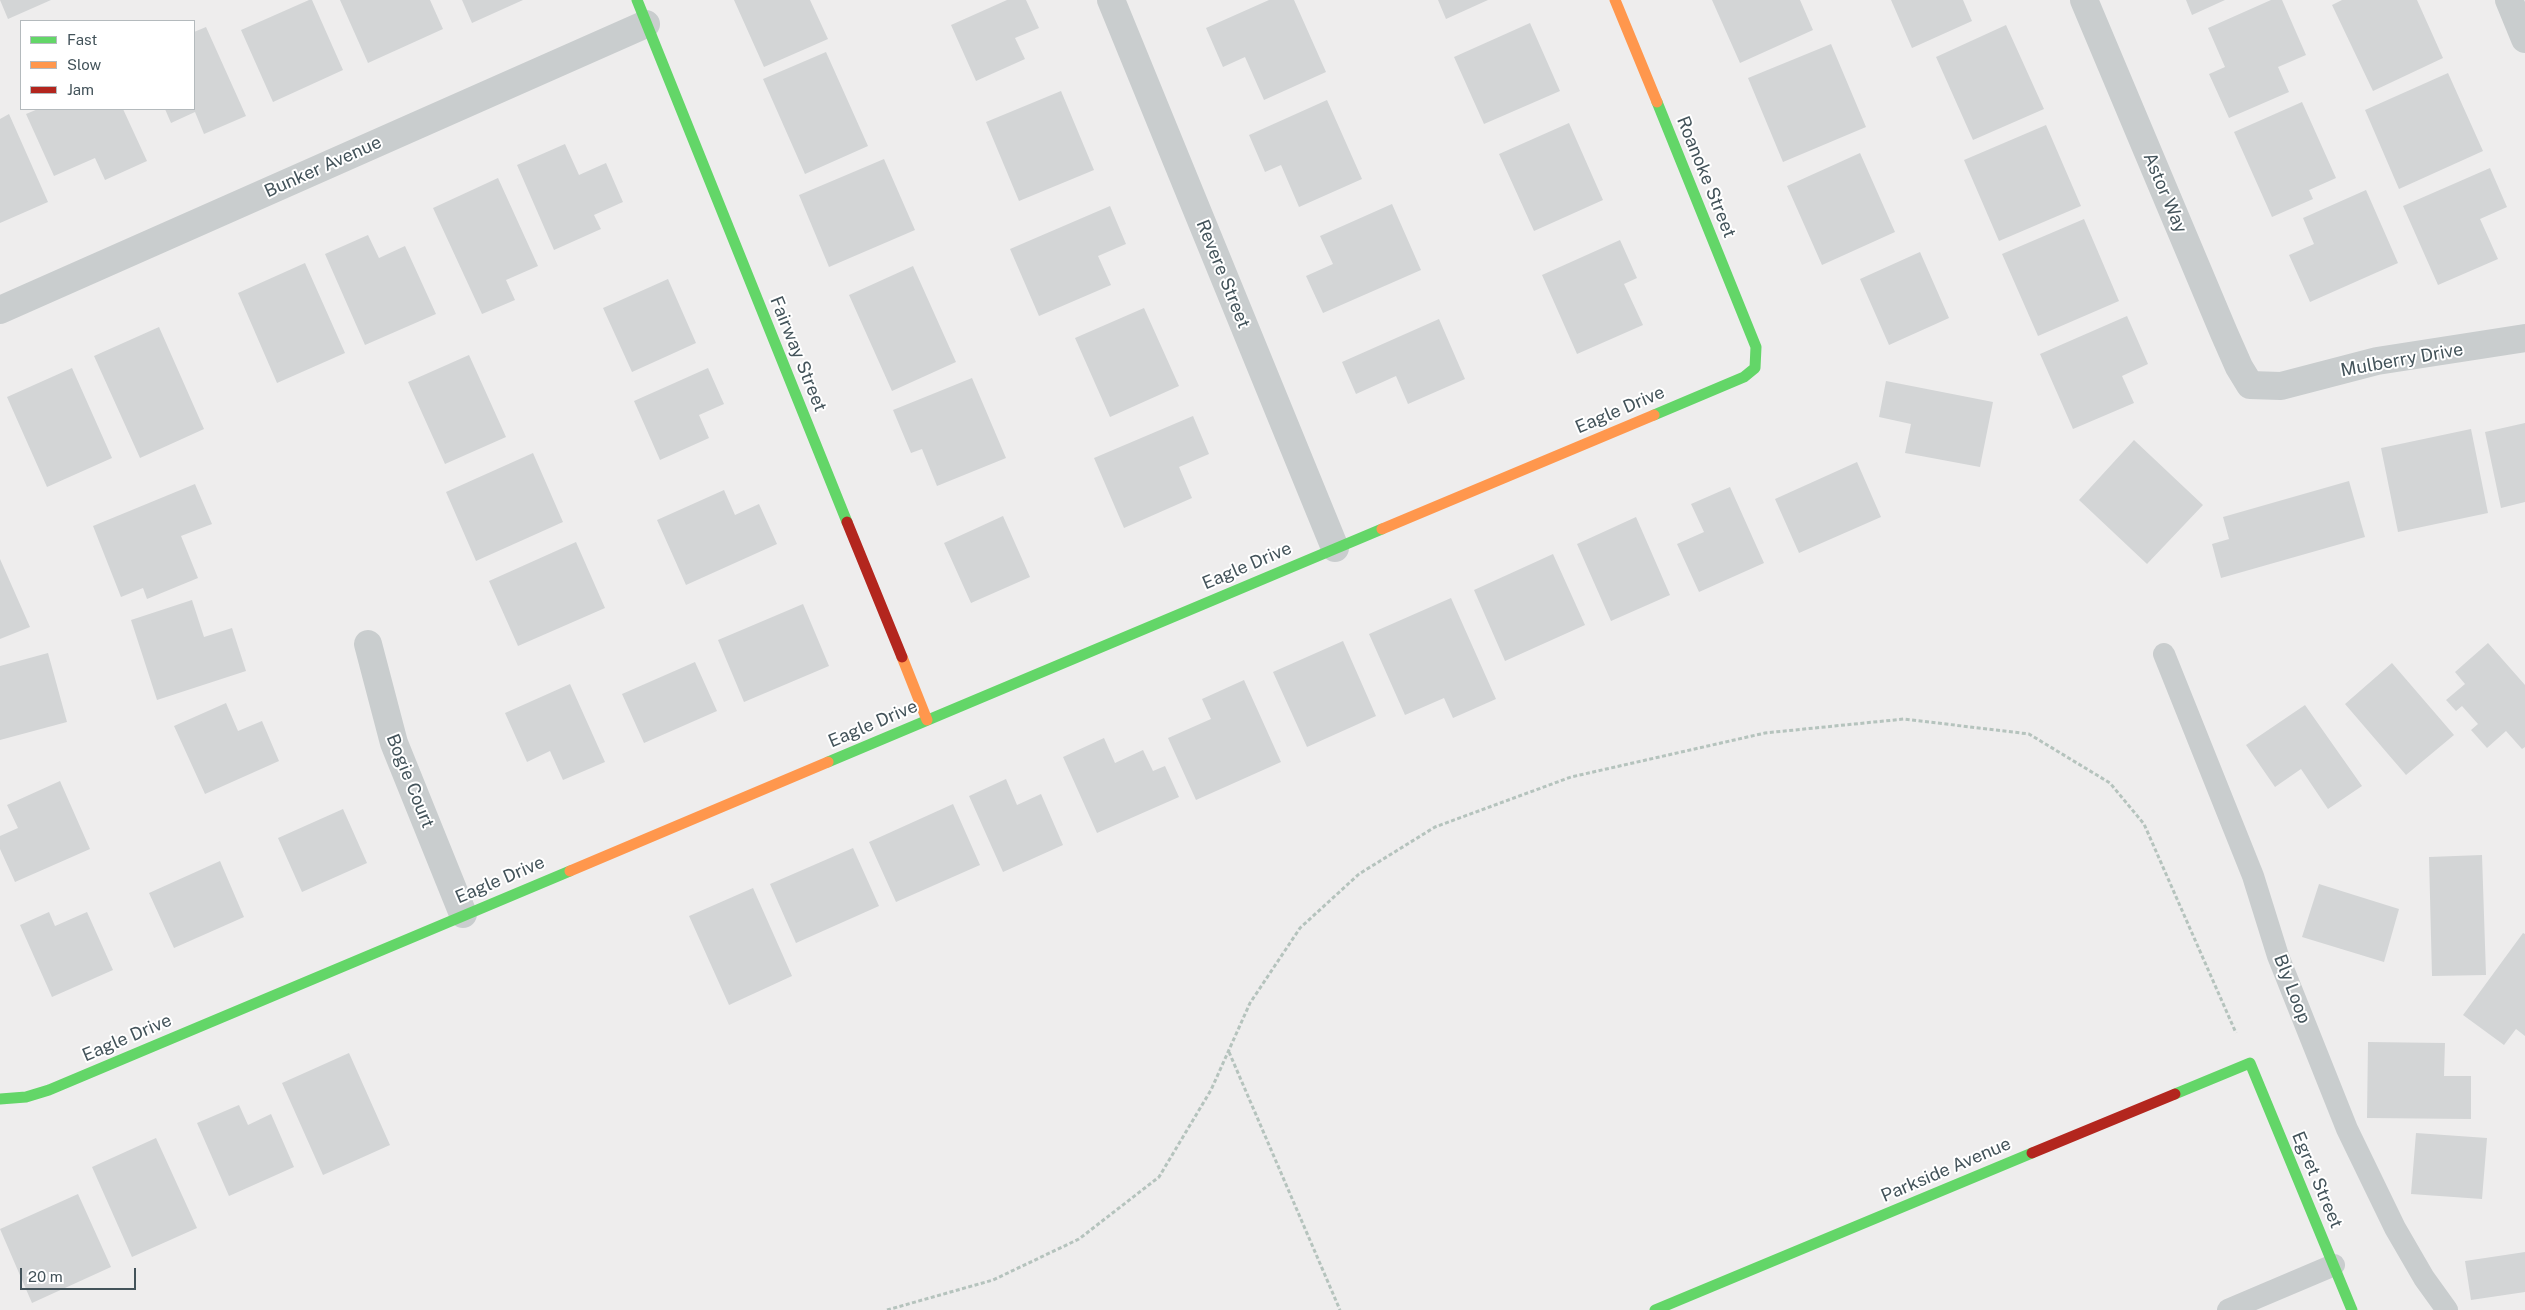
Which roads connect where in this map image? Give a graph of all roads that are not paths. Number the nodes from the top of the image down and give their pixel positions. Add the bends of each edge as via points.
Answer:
1 (1111, 0) edge
2 (1615, 0) edge
3 (2084, 0) edge
4 (2509, 0) edge
5 (642, 12) edge
6 (2525, 39) edge
7 (0, 310) edge
8 (2525, 338) edge
9 (1755, 368) joint
10 (2250, 385) joint
11 (1335, 548) junction
12 (368, 644) dead end
13 (2164, 654) dead end
14 (927, 720) junction
15 (463, 914) junction
16 (2250, 1063) joint
17 (0, 1099) edge
18 (2334, 1265) junction
19 (1655, 1310) edge
20 (2228, 1310) edge
21 (2352, 1310) edge
22 (2447, 1310) edge

1 - 11 street, Revere Street
2 - 9 street, Roanoke Street via 1756,347
3 - 10 street, Astor Way via 2224,333
4 - 6 street
5 - 7 street, Bunker Avenue
5 - 14 street, Fairway Street
8 - 10 street, Mulberry Drive via 2377,361 2281,386
9 - 11 street, Eagle Drive via 1744,380 1732,386 1707,392
11 - 14 street, Eagle Drive
12 - 15 street, Bogie Court via 394,743
13 - 22 lane, Bly Loop via 2253,876 2278,956 2347,1129 2395,1228
14 - 15 street, Eagle Drive
15 - 17 street, Eagle Drive via 49,1090 26,1097
16 - 18 street, Egret Street
16 - 19 street, Parkside Avenue
18 - 20 lane
18 - 21 street, Egret Street

